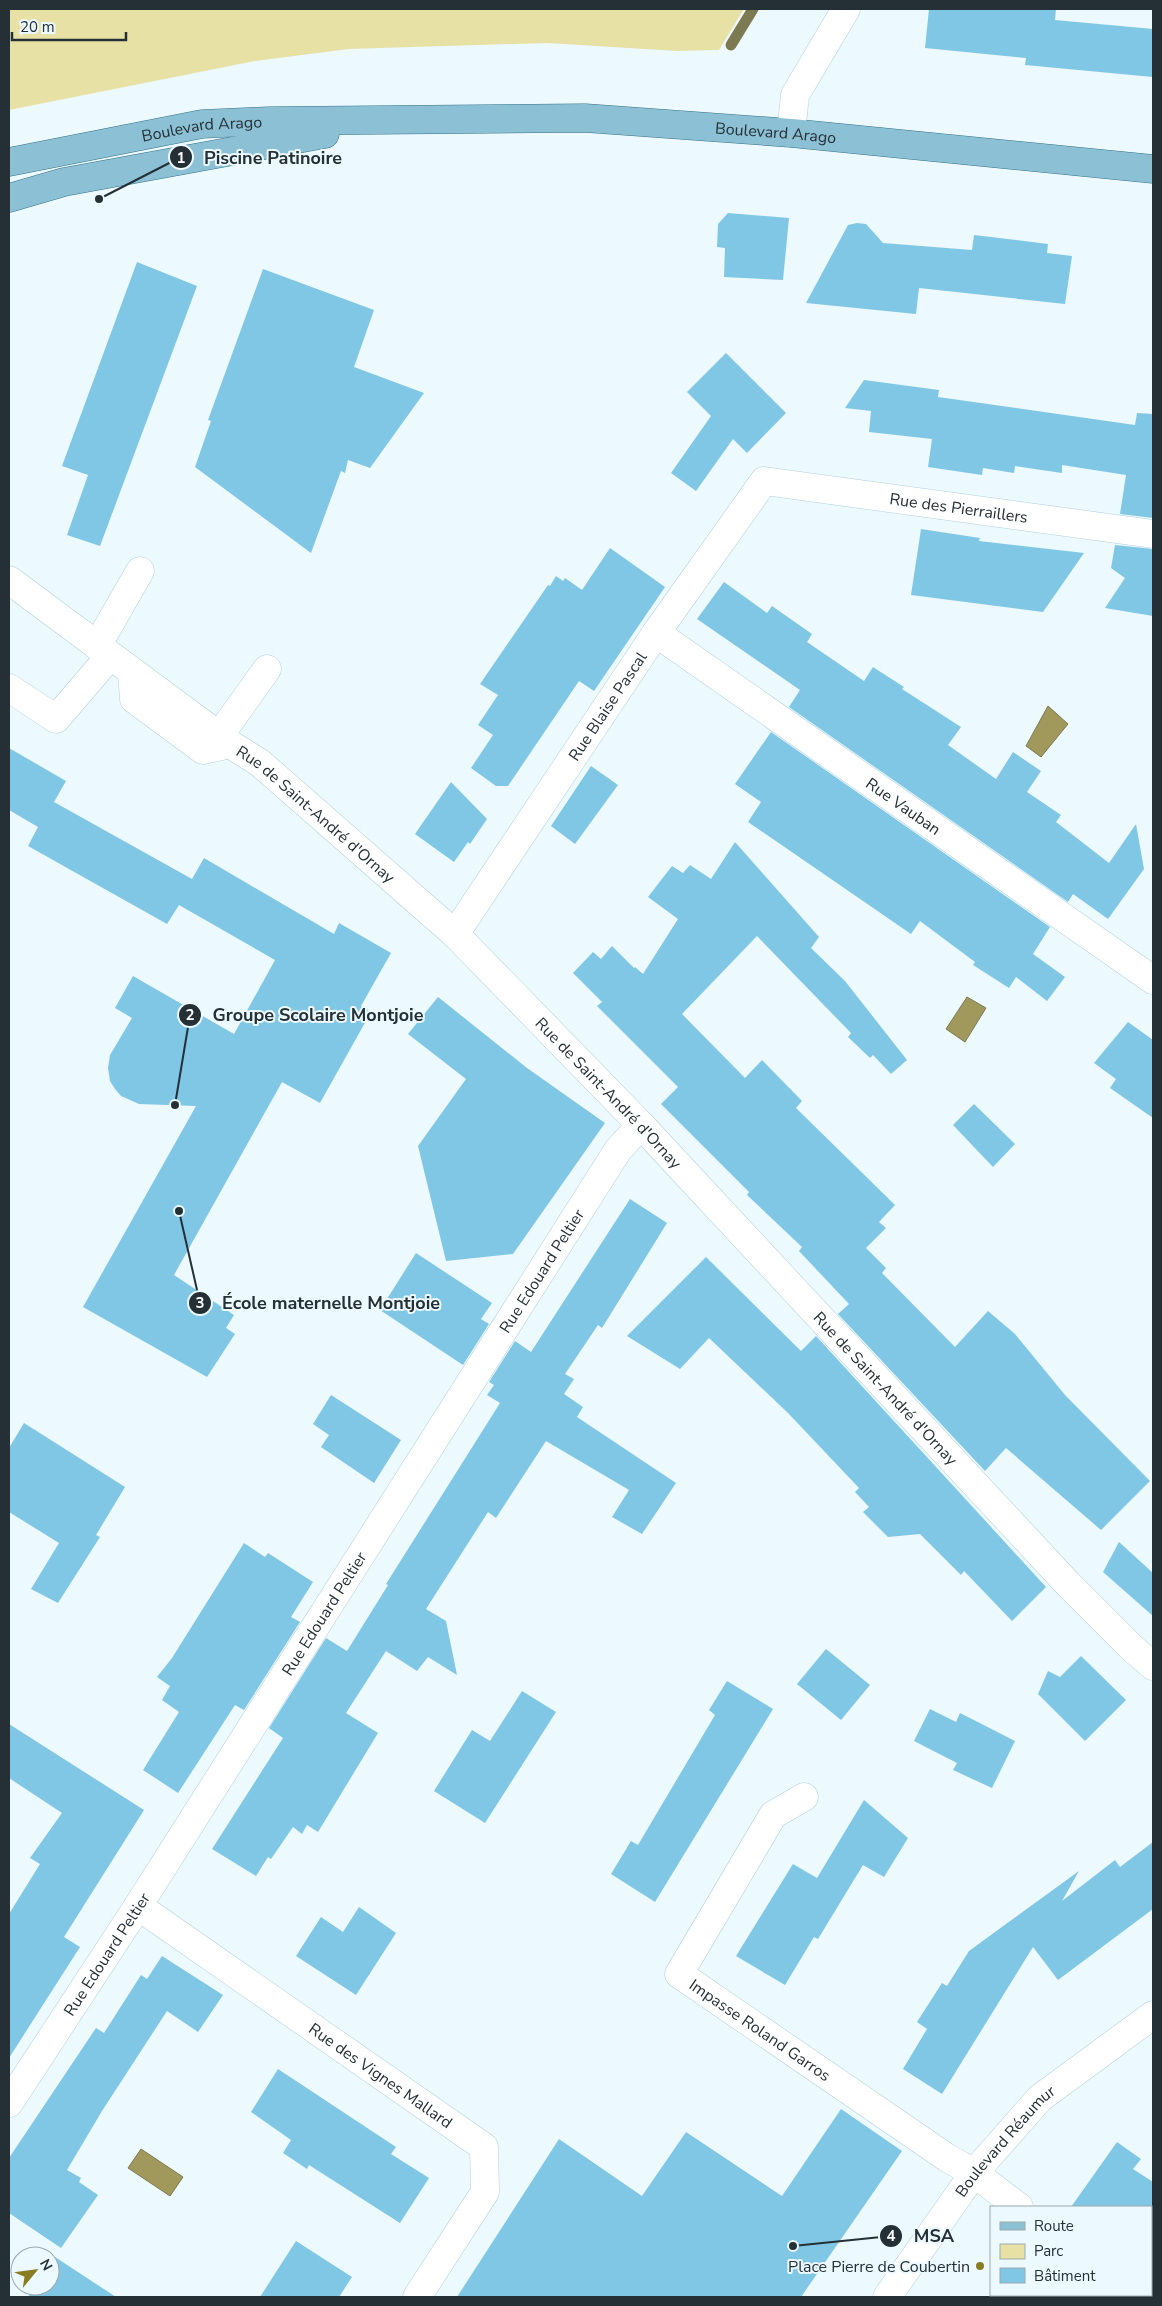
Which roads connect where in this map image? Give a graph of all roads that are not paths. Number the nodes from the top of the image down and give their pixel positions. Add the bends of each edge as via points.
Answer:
1 (846, 9) edge
2 (398, 120) junction
3 (791, 133) junction
4 (9, 162) edge
5 (1153, 169) edge
6 (9, 198) edge
7 (764, 481) joint
8 (1153, 534) edge
9 (140, 571) dead end
10 (9, 580) edge
11 (656, 633) junction
12 (103, 651) junction
13 (267, 669) dead end
14 (9, 688) edge
15 (225, 740) junction
16 (456, 934) junction
17 (1153, 980) edge
18 (641, 1125) junction
19 (1153, 1666) edge
20 (804, 1797) dead end
21 (138, 1906) junction
22 (1153, 2015) edge
23 (9, 2103) edge
24 (974, 2173) junction
25 (1018, 2206) edge
26 (417, 2297) edge
27 (888, 2297) edge

1 - 3 street via 795,96
2 - 3 main road, Boulevard Arago via 585,118
2 - 4 main road, Boulevard Arago via 202,124
2 - 6 main road, Boulevard Arago via 64,182
3 - 5 main road, Boulevard Arago
7 - 8 street, Rue des Pierraillers
7 - 11 street, Rue Blaise Pascal
9 - 12 street
10 - 12 street
11 - 16 street, Rue Blaise Pascal
11 - 17 street, Rue Vauban
12 - 14 street via 56,719
12 - 15 street via 132,672 134,699 196,745 203,750
13 - 15 street
15 - 16 street, Rue de Saint-André d'Ornay via 260,762
16 - 18 street, Rue de Saint-André d'Ornay
18 - 19 street, Rue de Saint-André d'Ornay via 1062,1577
18 - 21 street, Rue Edouard Peltier via 618,1150
20 - 24 street, Impasse Roland Garros via 773,1815 679,1974
21 - 23 street, Rue Edouard Peltier
21 - 26 street, Rue des Vignes Mallard via 484,2147 484,2192
22 - 24 street, Boulevard Réaumur via 1040,2098
24 - 25 street
24 - 27 street, Boulevard Réaumur

